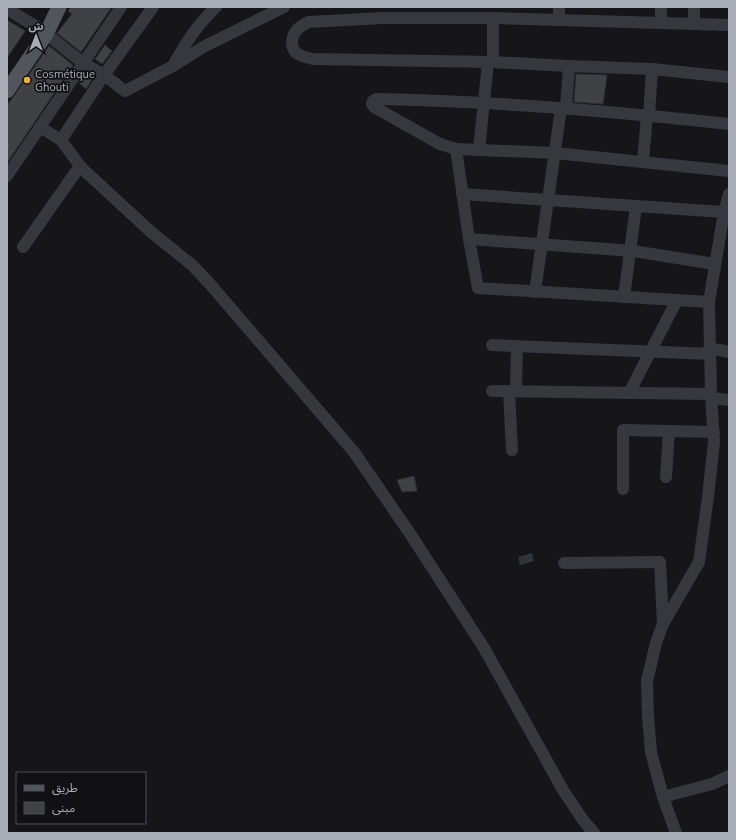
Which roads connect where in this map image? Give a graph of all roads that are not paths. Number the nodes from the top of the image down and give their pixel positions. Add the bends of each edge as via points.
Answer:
1 (51, 7) edge
2 (59, 7) edge
3 (121, 7) edge
4 (153, 7) edge
5 (216, 7) edge
6 (284, 7) edge
7 (519, 7) edge
8 (559, 7) edge
9 (661, 7) edge
10 (694, 7) edge
11 (7, 9) edge
12 (383, 12) edge
13 (493, 18) junction
14 (526, 19) junction
15 (559, 20) junction
16 (662, 23) junction
17 (694, 23) junction
18 (729, 25) edge
19 (43, 31) junction
20 (490, 62) junction
21 (83, 63) junction
22 (173, 66) junction
23 (569, 66) junction
24 (652, 69) junction
25 (7, 73) edge
26 (104, 75) junction
27 (729, 77) edge
28 (7, 91) edge
29 (484, 104) junction
30 (563, 108) junction
31 (648, 115) junction
32 (729, 124) edge
33 (40, 127) junction
34 (61, 140) junction
35 (456, 149) junction
36 (479, 150) junction
37 (555, 153) junction
38 (643, 162) junction
39 (80, 166) junction
40 (729, 171) edge
41 (7, 176) edge
42 (462, 194) junction
43 (729, 194) edge
44 (548, 200) junction
45 (636, 206) junction
46 (724, 212) junction
47 (468, 239) junction
48 (542, 244) junction
49 (23, 247) dead end
50 (630, 251) junction
51 (715, 264) junction
52 (535, 292) junction
53 (624, 297) junction
54 (677, 300) junction
55 (709, 302) junction
56 (492, 344) dead end
57 (517, 346) junction
58 (709, 351) junction
59 (651, 352) junction
60 (729, 352) edge
61 (492, 391) dead end
62 (512, 391) junction
63 (629, 393) junction
64 (711, 396) junction
65 (729, 400) edge
66 (669, 431) junction
67 (714, 432) junction
68 (512, 450) dead end
69 (666, 477) dead end
70 (623, 490) dead end
71 (564, 563) dead end
72 (663, 624) junction
73 (729, 776) edge
74 (662, 797) junction
75 (594, 833) edge
76 (676, 833) edge

1 - 19 main road
2 - 19 main road
3 - 21 street
4 - 26 street
5 - 22 street via 188,40
6 - 22 street via 205,46
7 - 14 street
8 - 15 street
9 - 16 street
10 - 17 street
11 - 19 street
12 - 13 street
12 - 20 street via 309,22 295,33 292,48 299,55 313,59
13 - 14 street
13 - 20 street
14 - 15 street
15 - 16 street
16 - 17 street
17 - 18 street
19 - 21 street
19 - 25 main road via 22,51
19 - 28 main road
20 - 23 street
20 - 29 street
21 - 26 street
21 - 33 street
22 - 26 street via 125,92
23 - 24 street
23 - 30 street
24 - 27 street
24 - 31 street
26 - 34 street
29 - 30 street
29 - 35 street via 378,99 373,101 374,107 440,144
29 - 36 street
30 - 31 street
30 - 37 street
31 - 32 street
31 - 38 street
33 - 34 street
33 - 41 street
34 - 39 street
35 - 36 street
35 - 42 street
36 - 37 street
37 - 38 street
37 - 44 street
38 - 40 street
39 - 49 street
39 - 75 street via 151,232 192,265 354,452 484,648 563,790
42 - 44 street
42 - 47 street
43 - 46 street
44 - 45 street
44 - 48 street
45 - 46 street
45 - 50 street
46 - 51 street
47 - 48 street
47 - 52 street via 478,288
48 - 50 street
48 - 52 street
50 - 51 street
50 - 53 street
51 - 55 street
52 - 53 street
53 - 54 street
54 - 55 street
54 - 59 street
55 - 58 street
56 - 57 street
57 - 59 street
57 - 62 street
58 - 59 street
58 - 60 street
58 - 64 street
59 - 63 street
61 - 62 street
62 - 63 street
62 - 68 street
63 - 64 street
64 - 65 street
64 - 67 street
66 - 67 street
66 - 69 street
66 - 70 street via 624,430
67 - 72 street via 699,562
71 - 72 street via 660,562
72 - 74 street via 647,680 651,752
73 - 74 street via 712,784
74 - 76 street

